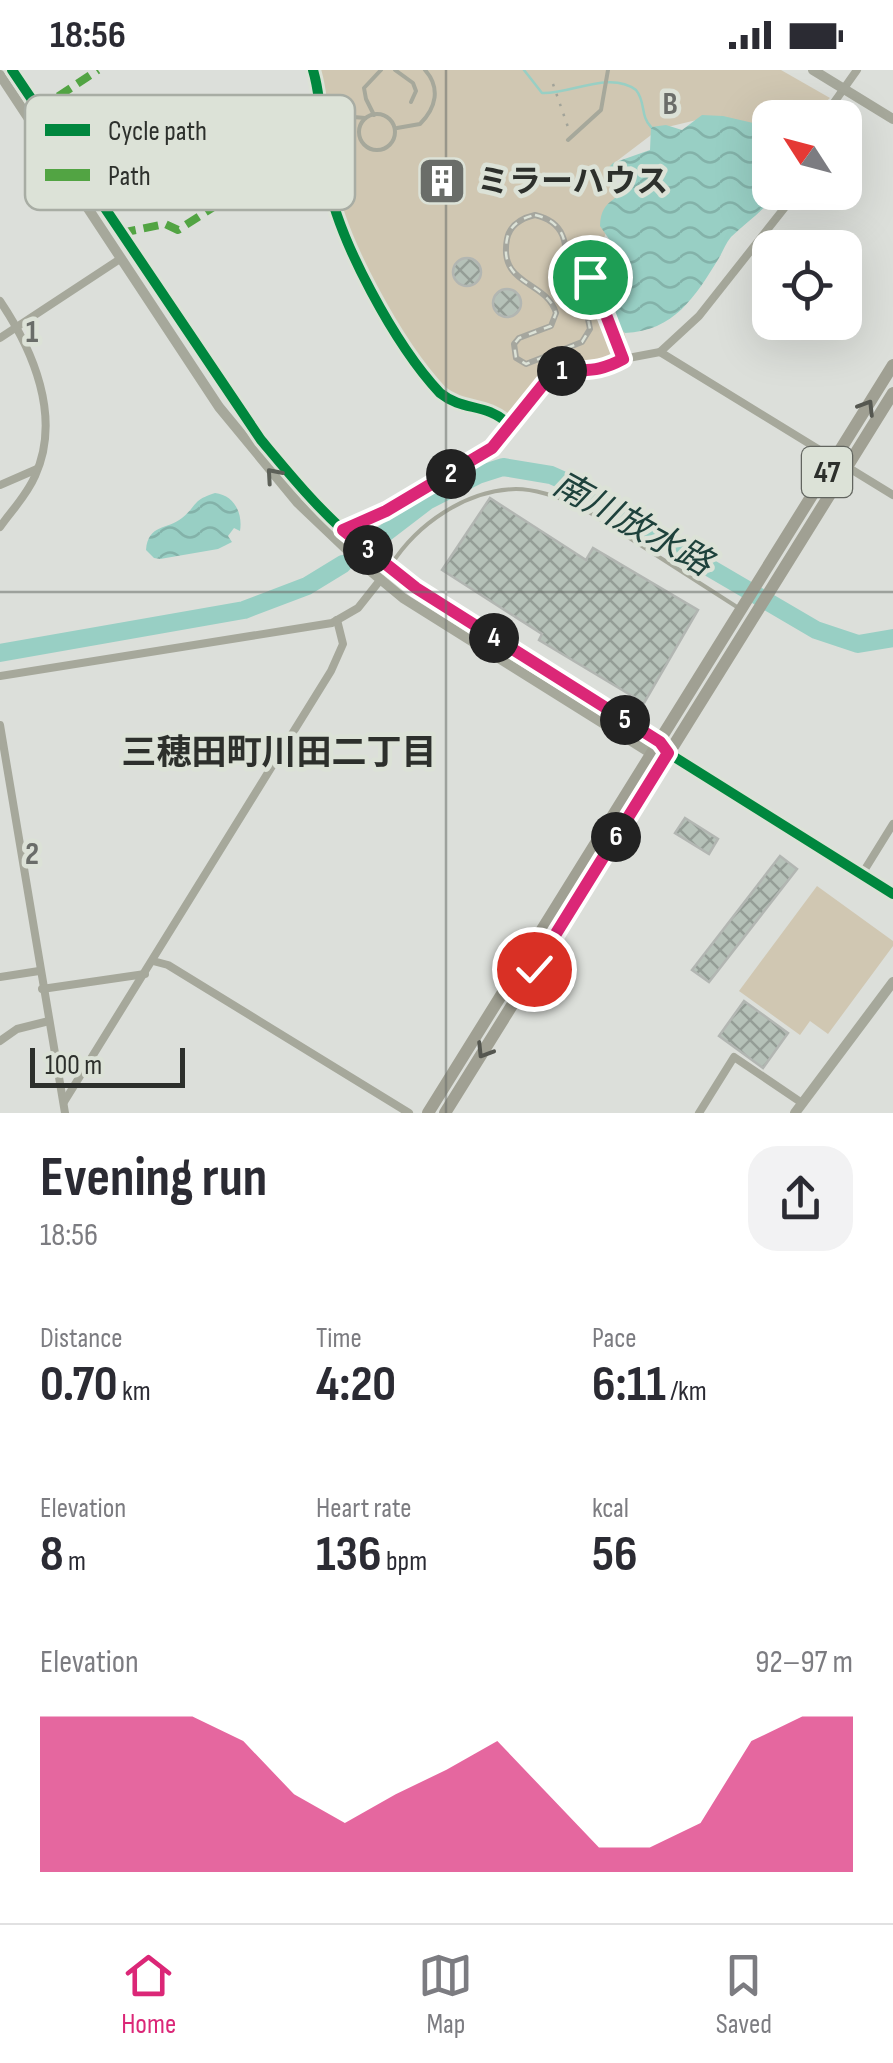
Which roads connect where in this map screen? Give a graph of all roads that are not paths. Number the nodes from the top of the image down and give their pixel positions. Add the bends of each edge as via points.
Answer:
1 (12, 70) edge
2 (313, 70) edge
3 (381, 70) edge
4 (395, 70) edge
5 (426, 70) edge
6 (813, 70) edge
7 (858, 70) edge
8 (607, 72) edge
9 (0, 75) edge
10 (842, 88) junction
11 (29, 95) edge
12 (317, 95) edge
13 (834, 100) edge
14 (412, 102) dead end
15 (25, 114) edge
16 (374, 114) junction
17 (355, 117) edge
18 (365, 118) junction
19 (893, 119) edge
20 (394, 128) junction
21 (570, 138) road end
22 (88, 210) edge
23 (106, 210) edge
24 (336, 210) edge
25 (782, 210) edge
26 (591, 246) dead end
27 (120, 260) junction
28 (0, 301) edge
29 (17, 326) junction
30 (0, 338) edge
31 (660, 352) junction
32 (623, 359) junction
33 (893, 366) edge
34 (893, 393) edge
35 (509, 424) junction
36 (841, 464) junction
37 (38, 468) junction
38 (0, 485) edge
39 (893, 495) edge
40 (0, 527) edge
41 (343, 530) junction
42 (389, 568) junction
43 (381, 579) junction
44 (747, 608) junction
45 (337, 620) junction
46 (0, 676) edge
47 (0, 725) edge
48 (660, 750) junction
49 (893, 824) edge
50 (862, 874) junction
51 (893, 894) edge
52 (153, 960) junction
53 (40, 971) junction
54 (145, 974) junction
55 (0, 977) edge
56 (893, 982) edge
57 (42, 988) junction
58 (50, 1021) junction
59 (0, 1041) edge
60 (64, 1102) junction
61 (799, 1110) edge
62 (65, 1113) edge
63 (409, 1113) edge
64 (428, 1113) edge
65 (444, 1113) edge
66 (699, 1113) edge

1 - 11 street
2 - 12 street
3 - 16 lane via 364,88
4 - 14 lane via 413,83
5 - 20 lane via 436,94 428,115 420,124
6 - 10 street
7 - 10 street
8 - 21 lane via 600,110
9 - 15 street
10 - 13 street
10 - 19 street
16 - 18 lane
16 - 20 lane
17 - 18 lane
18 - 20 lane via 358,130 366,148 385,149
22 - 27 street
23 - 41 street via 260,440
24 - 35 street via 383,309 440,393 488,409
25 - 31 street via 699,316
26 - 32 street via 589,284
27 - 29 street
43 -> 27 street via 260,460
28 - 29 street
29 - 30 street
29 - 37 street via 32,356 45,418
31 - 32 street
31 - 36 street
32 - 35 street via 598,371 550,376
36 -> 33 main road, 47
34 - 36 main road, 47
35 - 41 street via 492,448
36 - 39 street
36 - 44 main road, 47
37 - 38 street
37 - 40 street
41 - 42 street
42 - 44 lane via 404,545 462,501 518,489 578,505
42 - 48 street
43 - 45 street via 358,608
43 - 48 street via 451,629
44 - 48 main road, 47
45 - 46 street
45 - 52 street via 343,644 331,671
47 - 53 street
48 - 50 street
48 - 64 main road, 47
48 -> 65 main road, 47
49 - 50 street
50 - 51 street
52 - 54 street
52 - 63 street
53 - 55 street
53 - 57 street
54 - 57 street
54 - 60 street
56 - 61 street
57 - 58 street
58 - 59 street via 16,1029
58 - 60 street
60 - 62 street
61 - 66 street via 734,1058

